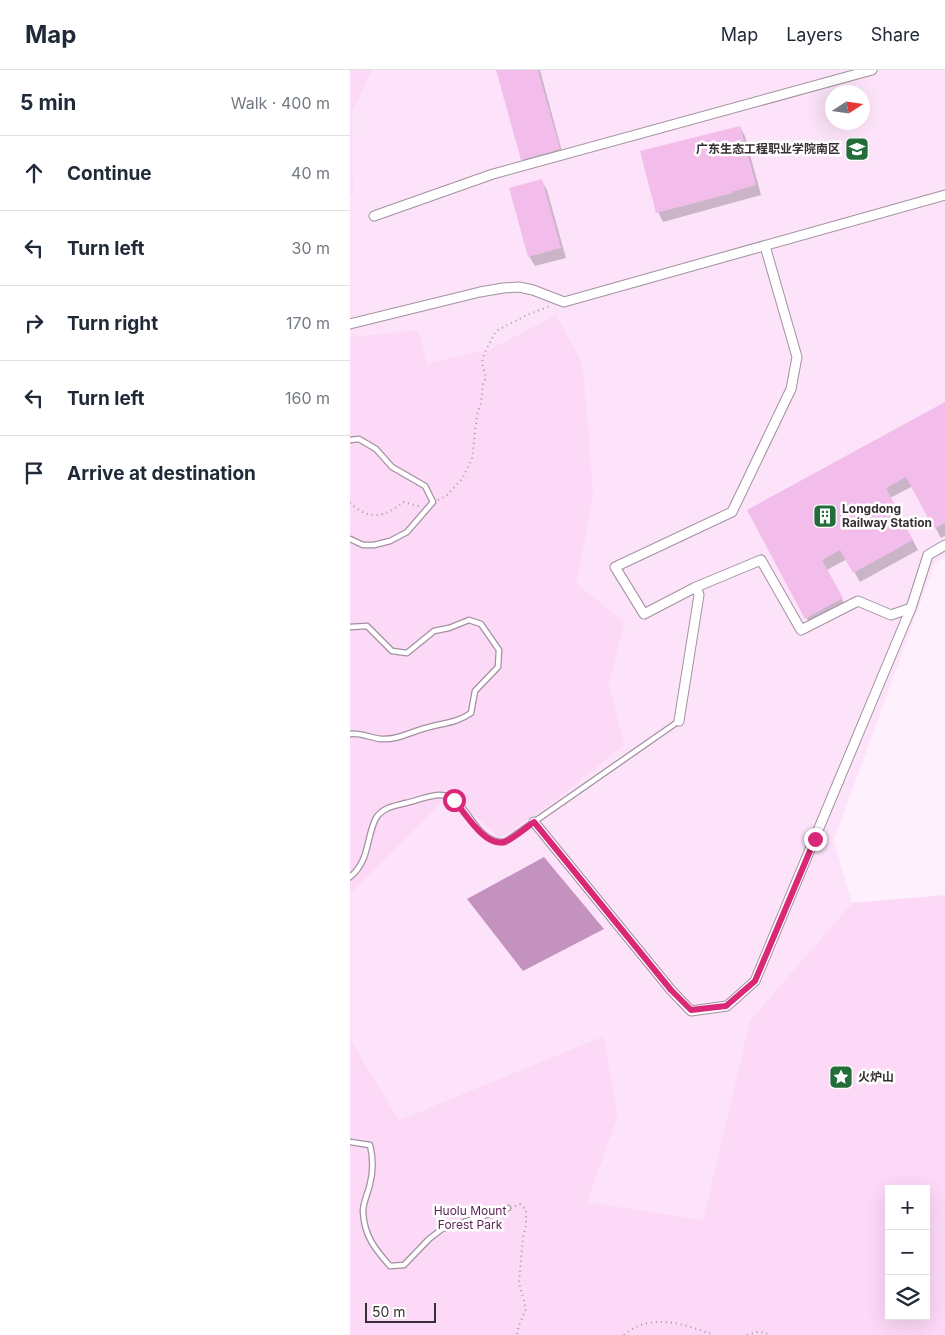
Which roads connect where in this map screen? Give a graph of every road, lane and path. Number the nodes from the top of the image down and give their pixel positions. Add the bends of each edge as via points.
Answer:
1 (872, 70) edge
2 (945, 195) edge
3 (374, 216) dead end
4 (765, 246) junction
5 (564, 302) junction
6 (350, 324) edge
7 (350, 440) edge
8 (433, 502) junction
9 (350, 503) edge
10 (350, 539) edge
11 (945, 545) edge
12 (696, 587) junction
13 (911, 608) junction
14 (350, 627) edge
15 (679, 721) joint
16 (350, 734) edge
17 (534, 822) junction
18 (350, 877) edge
19 (350, 1142) edge
20 (508, 1208) joint
21 (517, 1335) edge
22 (624, 1335) edge
23 (714, 1335) edge
24 (747, 1335) edge
25 (768, 1335) edge

1 - 3 street via 493,174
2 - 4 street
4 - 5 street
4 - 12 street via 797,357 791,389 732,512 615,567 644,614
5 - 6 street via 533,290 504,288
5 - 8 path via 527,315 496,332 482,363 486,378 477,415 472,459 462,479 446,496
7 - 8 lane via 360,439 376,449 392,467 425,486
8 - 9 path via 420,506 403,502 394,510 368,515
8 - 10 lane via 407,532 390,540 363,545
11 - 13 street via 928,555
12 - 13 street via 761,560 801,630 858,601 891,616
12 - 15 street via 699,596
13 - 17 street via 755,981 726,1006 691,1010 671,990
14 - 16 lane via 367,626 392,650 407,653 434,631 469,620 481,624 499,650 498,667 475,691 471,714 462,720 399,738 380,739
15 - 17 lane
17 - 18 lane via 505,842 496,842 485,837 454,800 440,795 388,807 376,818 364,858
19 - 20 lane via 370,1145 371,1182 363,1210 373,1247 390,1266 404,1265 442,1229
20 - 21 path via 520,1204 526,1210 519,1282 526,1309
22 - 23 path via 633,1327 661,1322 683,1324
24 - 25 path via 758,1332

